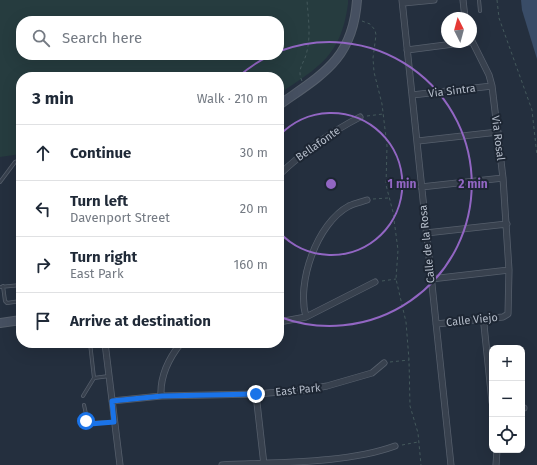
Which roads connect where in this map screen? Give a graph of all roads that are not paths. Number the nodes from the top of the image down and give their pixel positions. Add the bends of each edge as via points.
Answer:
1 (357, 0) edge
2 (434, 0) edge
3 (463, 0) edge
4 (479, 0) edge
5 (403, 2) edge
6 (480, 11) dead end
7 (464, 12) edge
8 (441, 45) edge
9 (475, 48) edge
10 (407, 50) junction
11 (492, 86) junction
12 (412, 95) junction
13 (284, 101) edge
14 (360, 117) road end
15 (498, 132) junction
16 (418, 141) junction
17 (16, 162) edge
18 (284, 170) edge
19 (503, 178) junction
20 (0, 182) edge
21 (421, 187) junction
22 (367, 200) road end
23 (506, 224) junction
24 (426, 233) junction
25 (508, 270) junction
26 (431, 279) junction
27 (375, 282) road end
28 (16, 285) edge
29 (1, 287) edge
30 (16, 302) edge
31 (508, 314) joint
32 (306, 317) junction
33 (489, 318) junction
34 (16, 321) edge
35 (284, 321) edge
36 (0, 323) edge
37 (436, 324) junction
38 (91, 348) edge
39 (105, 348) edge
40 (178, 348) edge
41 (384, 363) road end
42 (108, 376) junction
43 (94, 378) junction
44 (490, 381) edge
45 (256, 394) junction
46 (83, 396) dead end
47 (162, 396) junction
48 (112, 401) junction
49 (84, 405) dead end
50 (114, 422) junction
51 (395, 446) road end
52 (497, 453) edge
53 (264, 464) edge
54 (120, 465) edge
55 (222, 465) edge
56 (451, 465) edge
57 (496, 465) edge

1 - 13 street via 356,20 349,40 338,58 324,74
2 - 5 street
3 - 7 street
4 - 6 lane
5 - 10 street, Calle de la Rosa
8 - 10 street
9 - 11 street, Via Rosal
10 - 12 street, Calle de la Rosa
11 - 12 street, Via Sintra
11 - 15 street, Via Rosal
12 - 16 street, Calle de la Rosa
14 - 18 street, Bellafonte via 297,158
15 - 16 street
15 - 19 street, Via Rosal
16 - 21 street, Calle de la Rosa
17 - 20 lane
19 - 21 street
19 - 23 street, Via Rosal
21 - 24 street, Calle de la Rosa
22 - 32 street via 349,206 333,219 321,235 304,282 303,300
23 - 24 street
23 - 25 street, Via Rosal
24 - 26 street, Calle de la Rosa
25 - 26 street
25 - 31 street, Via Rosal
26 - 37 street, Calle de la Rosa
27 - 32 street
28 - 29 lane
29 - 30 lane via 4,302
31 - 33 street, Calle Viejo
32 - 35 street
33 - 37 street, Calle Viejo
33 - 44 street via 484,324
34 - 36 street
37 - 56 street, Calle de la Rosa
38 - 43 lane
39 - 42 street
40 - 47 street via 165,369
41 - 45 street, East Park via 372,373 327,386
42 - 43 lane
42 - 48 street
43 - 46 lane
45 - 47 street, East Park
45 - 53 street
47 - 48 street, East Park
48 - 50 street
49 - 50 lane via 88,423
50 - 54 street
51 - 53 street via 380,452 343,458
52 - 57 street
53 - 55 street

